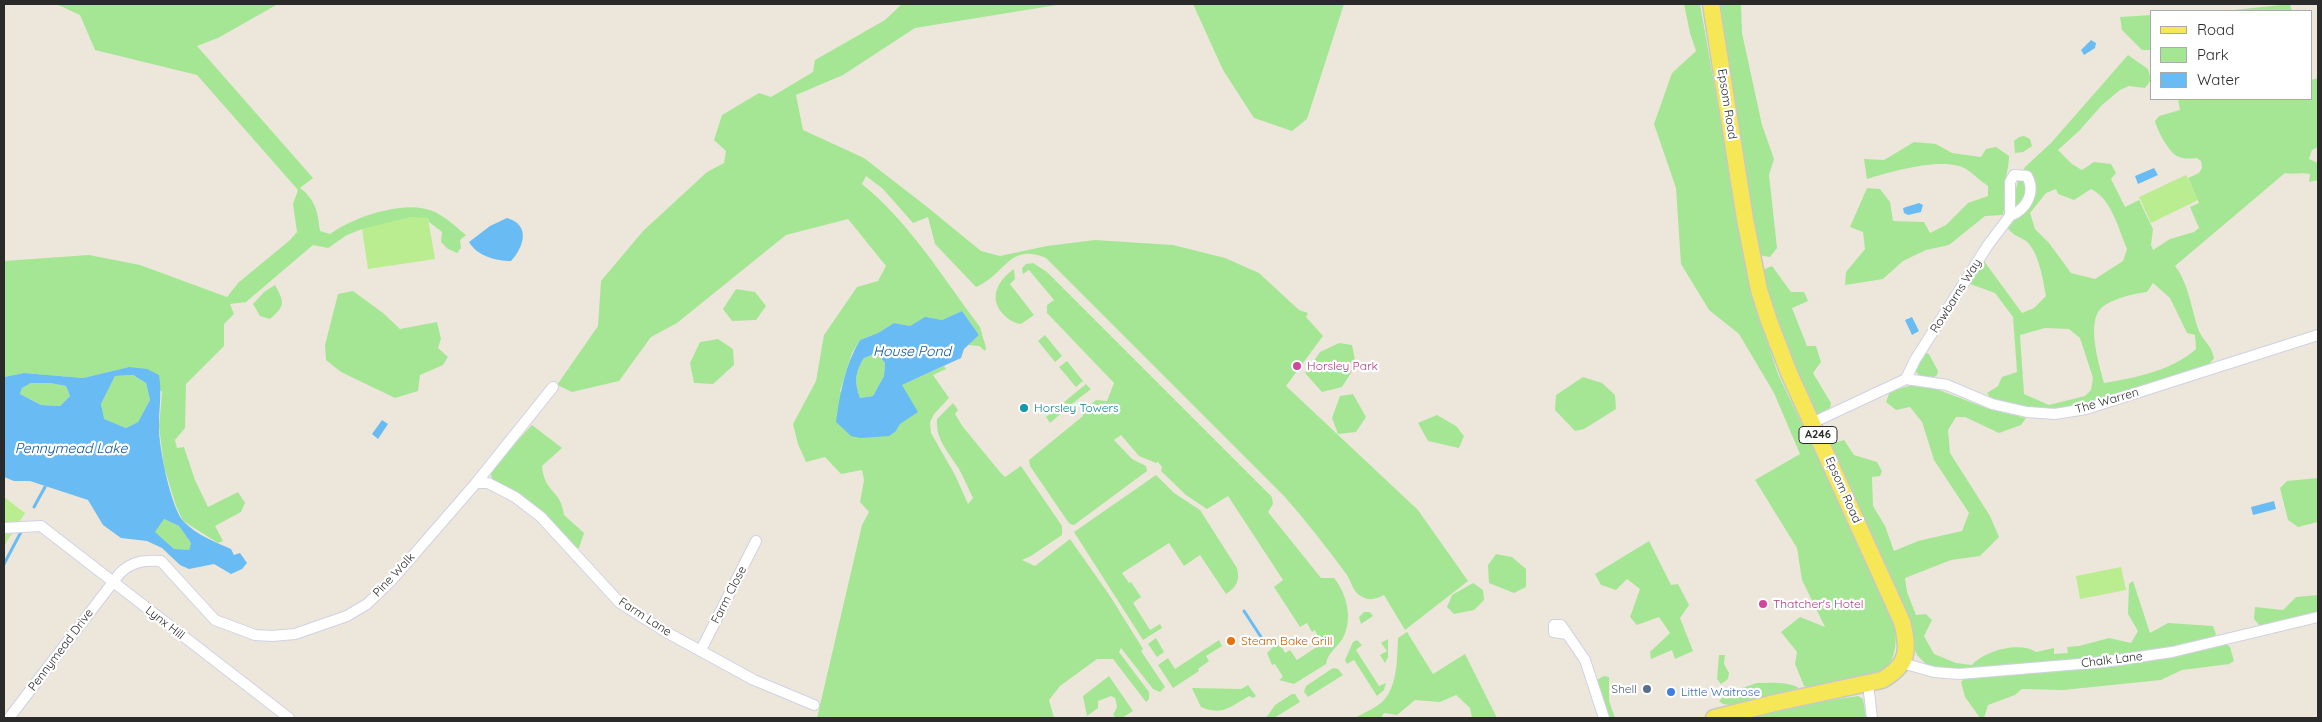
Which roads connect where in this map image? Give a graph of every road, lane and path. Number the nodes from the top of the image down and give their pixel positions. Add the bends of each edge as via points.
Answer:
1 (1711, 4) edge
2 (2010, 216) dead end
3 (2318, 335) edge
4 (1906, 379) junction
5 (553, 387) dead end
6 (1812, 424) junction
7 (476, 483) junction
8 (4, 528) edge
9 (756, 540) dead end
10 (114, 582) junction
11 (2318, 617) edge
12 (1566, 634) dead end
13 (701, 650) junction
14 (1902, 663) junction
15 (1868, 684) junction
16 (814, 705) dead end
17 (9, 718) edge
18 (289, 718) edge
19 (1604, 718) edge
20 (1714, 718) edge
21 (1872, 718) edge

1 - 6 main road, Epsom Road / A246 via 1759,290
2 - 4 street, Rowbarns Way via 1988,245
3 - 4 street, The Warren via 2086,410 2055,414 1992,404 1947,385
4 - 6 street
5 - 7 street, Pine Walk
6 - 14 main road, Epsom Road / A246 via 1902,622 1906,638
7 - 10 street, Pine Walk via 367,604 338,620 295,634 254,635 215,620 161,561 148,560 128,565
7 - 13 street, Farm Lane via 488,482 515,497 541,517 620,603
8 - 10 street, Lynx Hill via 41,526
9 - 13 street, Farm Close
10 - 17 street, Pennymead Drive
10 - 18 street, Lynx Hill
11 - 14 street, Chalk Lane via 2172,652 2104,662 1959,674 1934,672
12 - 19 street via 1585,660
13 - 16 street, Farm Lane via 754,680
14 - 15 main road via 1894,673
15 - 20 main road
15 - 21 street

